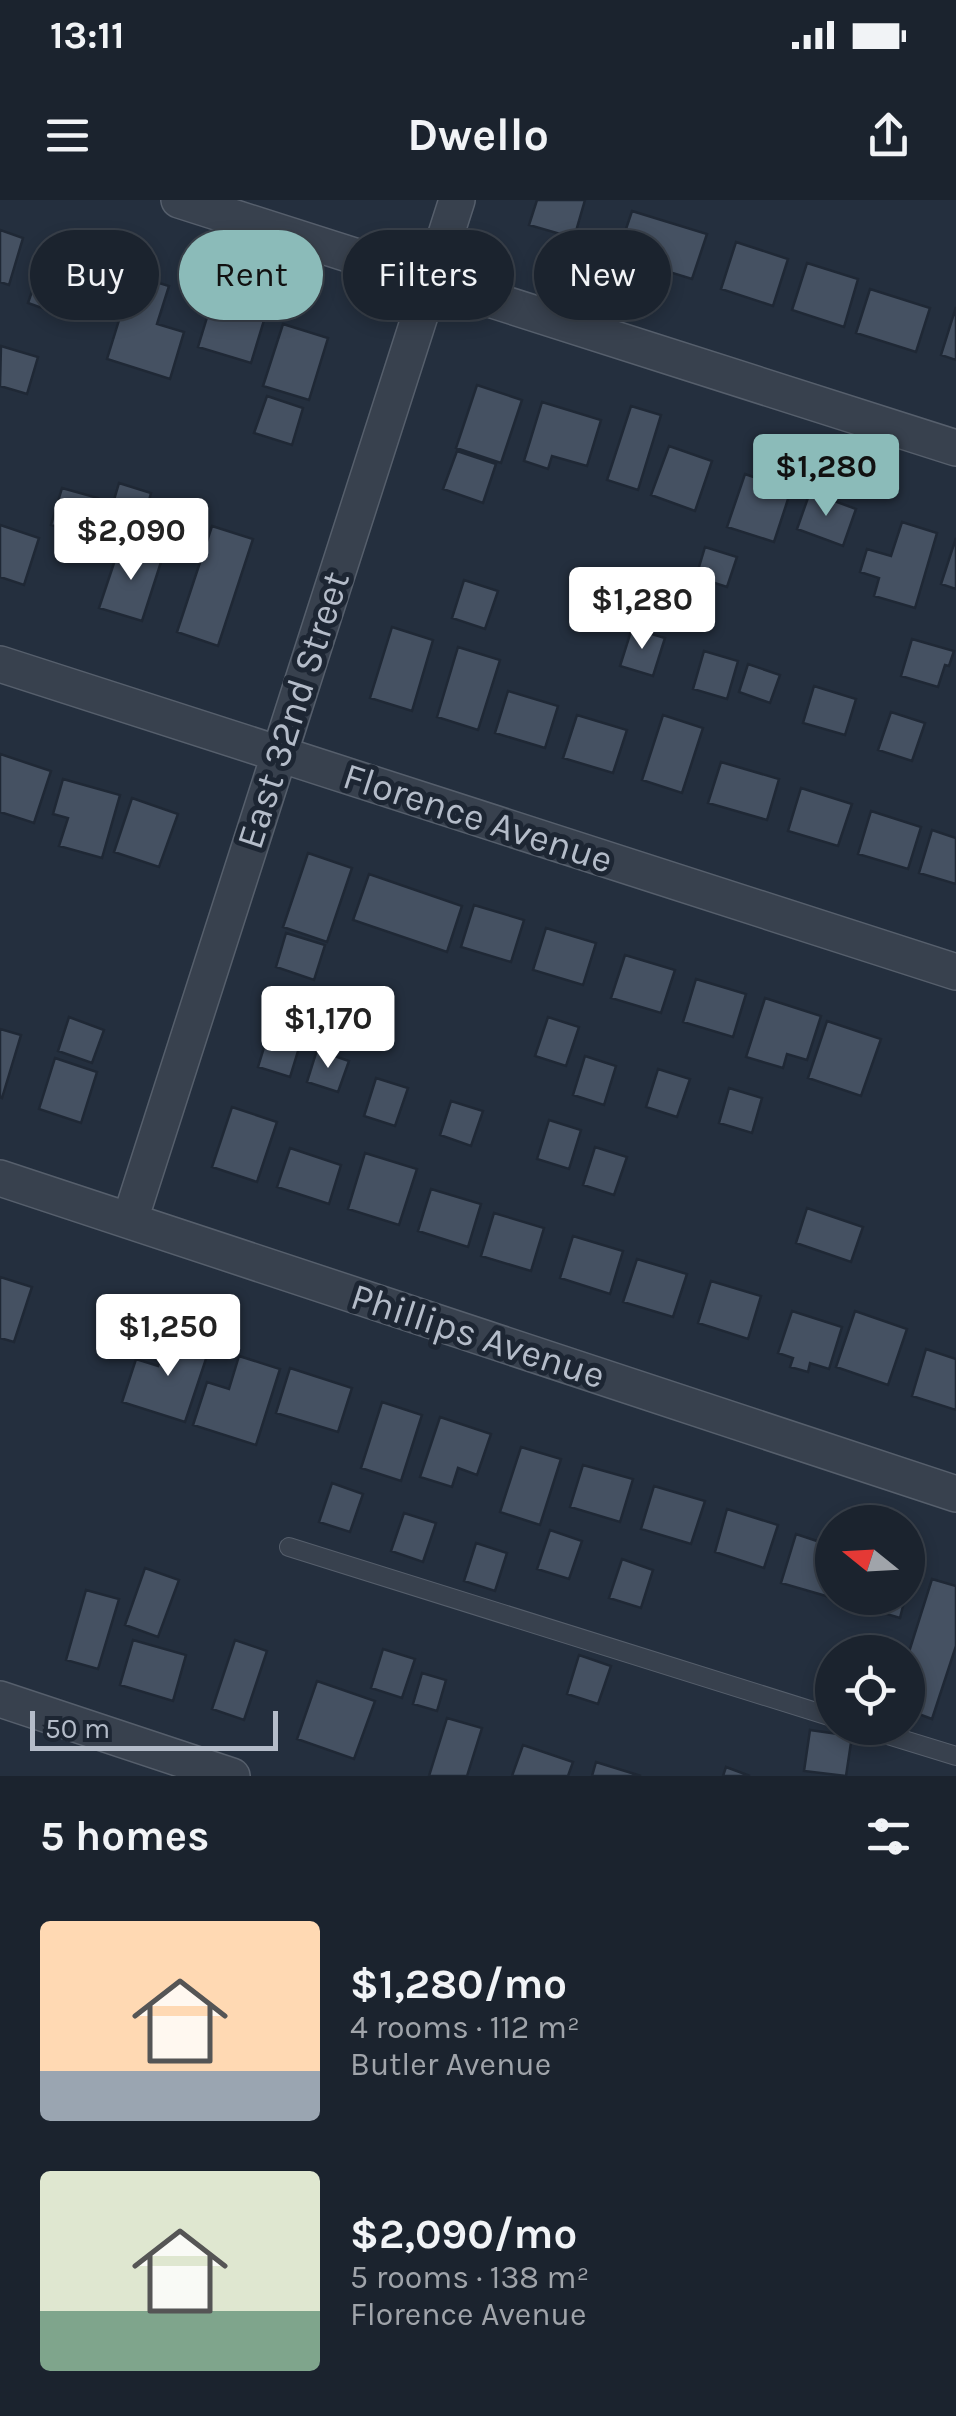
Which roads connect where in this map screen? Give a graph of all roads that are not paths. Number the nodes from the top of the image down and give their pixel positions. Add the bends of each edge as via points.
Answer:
1 (179, 200) edge
2 (456, 200) edge
3 (447, 230) edge
4 (343, 252) edge
5 (514, 307) edge
6 (418, 320) edge
7 (956, 448) edge
8 (0, 664) edge
9 (279, 754) junction
10 (956, 972) edge
11 (0, 1178) edge
12 (130, 1220) junction
13 (956, 1494) edge
14 (288, 1547) dead end
15 (0, 1699) edge
16 (815, 1712) edge
17 (920, 1745) edge
18 (956, 1756) edge
19 (232, 1776) edge

1 - 4 street
2 - 3 street, East 32nd Street
5 - 7 street
6 - 9 street, East 32nd Street
8 - 9 street, Florence Avenue
9 - 10 street, Florence Avenue
9 - 12 street, East 32nd Street
11 - 12 street, Phillips Avenue
12 - 13 street, Phillips Avenue
14 - 16 lane
15 - 19 street
17 - 18 lane

